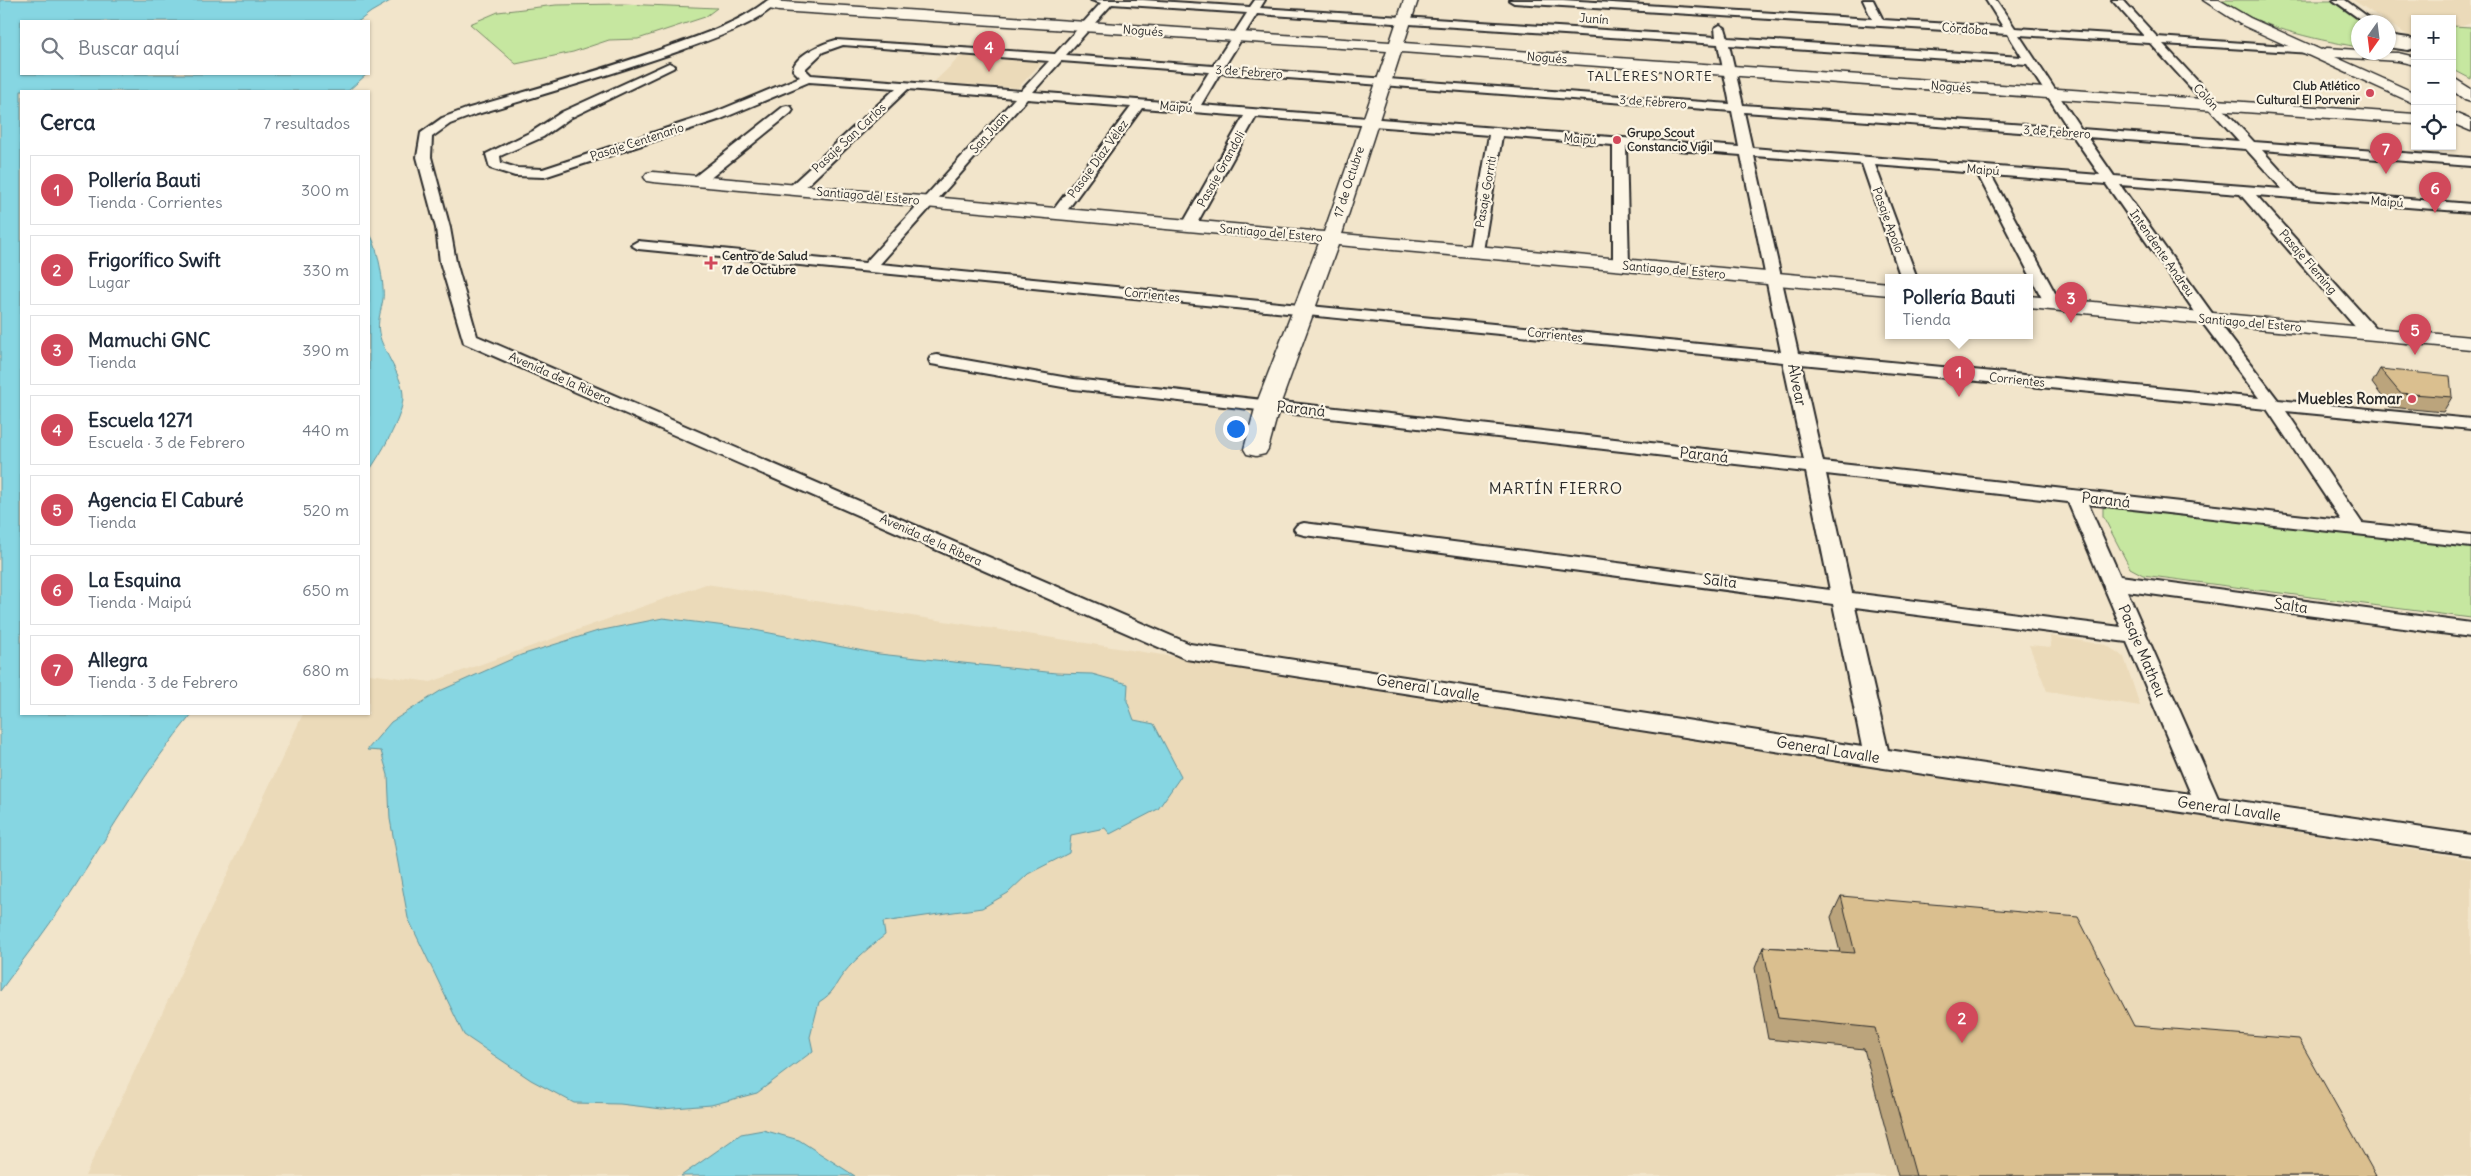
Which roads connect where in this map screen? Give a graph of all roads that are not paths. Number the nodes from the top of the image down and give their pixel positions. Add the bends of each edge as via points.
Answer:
1 (1105, 0) edge
2 (1260, 0) edge
3 (1410, 0) edge
4 (1514, 0) edge
5 (1740, 0) edge
6 (1868, 0) edge
7 (1991, 0) edge
8 (2117, 0) edge
9 (2210, 0) edge
10 (2338, 0) edge
11 (772, 2) edge
12 (1254, 10) junction
13 (1717, 13) junction
14 (1743, 14) junction
15 (2234, 15) junction
16 (2360, 15) edge
17 (1404, 20) junction
18 (1879, 23) junction
19 (1085, 28) junction
20 (2271, 29) junction
21 (2011, 32) junction
22 (1237, 37) junction
23 (1723, 41) junction
24 (2154, 41) junction
25 (1394, 48) junction
26 (2351, 49) edge
27 (2317, 51) junction
28 (2351, 53) edge
29 (2396, 57) edge
30 (1058, 58) junction
31 (2354, 60) edge
32 (2411, 60) edge
33 (2030, 61) junction
34 (669, 66) dead end
35 (2356, 66) junction
36 (1217, 70) junction
37 (1729, 71) junction
38 (808, 78) junction
39 (1382, 82) junction
40 (2456, 85) edge
41 (905, 86) junction
42 (2052, 94) junction
43 (1024, 95) junction
44 (2411, 95) edge
45 (2411, 95) edge
46 (2471, 97) edge
47 (1139, 104) junction
48 (2214, 106) junction
49 (1193, 108) junction
50 (1737, 108) junction
51 (787, 110) dead end
52 (1252, 113) junction
53 (2411, 119) edge
54 (1368, 122) junction
55 (1496, 132) junction
56 (2077, 133) junction
57 (1620, 142) junction
58 (2250, 145) junction
59 (1747, 152) junction
60 (1867, 161) junction
61 (2471, 162) edge
62 (1982, 170) junction
63 (653, 177) dead end
64 (2111, 180) junction
65 (698, 181) junction
66 (794, 190) junction
67 (2245, 191) junction
68 (2296, 195) junction
69 (928, 202) junction
70 (2471, 208) edge
71 (1058, 213) junction
72 (1189, 225) junction
73 (1331, 238) junction
74 (638, 245) dead end
75 (1476, 251) junction
76 (1621, 265) junction
77 (869, 266) junction
78 (1908, 274) edge
79 (1774, 279) junction
80 (1885, 289) edge
81 (2033, 302) edge
82 (2053, 304) junction
83 (1303, 310) junction
84 (2208, 318) junction
85 (2371, 334) junction
86 (2471, 343) edge
87 (1791, 358) junction
88 (937, 360) dead end
89 (1268, 405) junction
90 (2273, 405) junction
91 (2471, 424) edge
92 (1256, 449) dead end
93 (1815, 467) junction
94 (2075, 496) junction
95 (2356, 528) junction
96 (1304, 529) dead end
97 (2471, 542) edge
98 (2112, 582) junction
99 (1842, 596) junction
100 (2471, 630) edge
101 (2135, 636) junction
102 (1186, 651) joint
103 (1877, 758) junction
104 (2210, 806) junction
105 (2471, 845) edge

1 - 12 street, Junín
1 - 19 street, San Juan
2 - 12 street
3 - 17 street, 17 de Octubre
4 - 13 street, Córdoba
5 - 14 street
6 - 18 street
7 - 21 street, Intendente Andreu
8 - 24 street, Colón
9 - 15 street
10 - 16 street
11 - 19 street, Nogués via 779,8
11 - 102 street, Avenida de la Ribera via 736,24 696,41 624,67 470,112 446,121 426,136 424,157 470,339
12 - 17 street, Junín
12 - 22 street
13 - 14 street, Córdoba
13 - 23 street, Alvear
14 - 18 street, Córdoba
15 - 20 street
15 - 27 street
17 - 23 street, Junín
17 - 25 street, 17 de Octubre
18 - 21 street, Córdoba
19 - 22 street, Nogués
19 - 30 street, San Juan
20 - 26 street
20 - 27 street
21 - 24 street, Córdoba
21 - 33 street, Intendente Andreu
22 - 25 street, Nogués
22 - 36 street
23 - 33 street, Junín
23 - 37 street, Alvear
24 - 27 street, Córdoba
24 - 48 street, Colón
25 - 37 street, Nogués
25 - 39 street, 17 de Octubre
27 - 28 street, Córdoba
27 - 35 street
27 - 44 street
29 - 32 street, Córdoba
30 - 36 street, 3 de Febrero
30 - 38 street, 3 de Febrero via 835,42 818,50 799,66
30 - 43 street, San Juan
31 - 35 street
33 - 42 street, Intendente Andreu
34 - 38 street, Pasaje Centenario via 493,154 495,165 515,172 544,173 718,116
35 - 45 street
36 - 39 street, 3 de Febrero
36 - 49 street
37 - 42 street, Nogués
37 - 50 street, Alvear
38 - 41 street, Maipú
39 - 50 street, 3 de Febrero
39 - 54 street, 17 de Octubre
40 - 46 street
41 - 43 street, Maipú
41 - 66 street, Pasaje San Carlos
42 - 48 street, Nogués
42 - 56 street, Intendente Andreu
43 - 47 street, Maipú
43 - 69 street, San Juan
47 - 49 street, Maipú
47 - 71 street, Pasaje Díaz Vélez
48 - 53 street, Nogués
48 - 58 street, Colón
49 - 52 street, Maipú
50 - 56 street, 3 de Febrero
50 - 59 street, Alvear
51 - 65 street
52 - 54 street, Maipú
52 - 72 street, Pasaje Grandoli
54 - 55 street, Maipú
54 - 73 street, 17 de Octubre
55 - 57 street, Maipú
55 - 75 street, Pasaje Gorriti
56 - 58 street, 3 de Febrero
56 - 64 street, Intendente Andreu
57 - 59 street, Maipú
57 - 76 street
58 - 61 street, 3 de Febrero
58 - 68 street, Colón
59 - 60 street, Maipú
59 - 79 street, Alvear
60 - 62 street, Maipú
60 - 78 street, Pasaje Apolo
62 - 64 street, Maipú
62 - 82 street
63 - 65 street, Santiago del Estero
64 - 67 street, Maipú
64 - 84 street, Intendente Andreu
65 - 66 street, Santiago del Estero
66 - 69 street, Santiago del Estero
67 - 68 street, Maipú
67 - 85 street, Pasaje Fleming
68 - 70 street, Maipú
69 - 71 street, Santiago del Estero
69 - 77 street, San Juan
71 - 72 street, Santiago del Estero
72 - 73 street, Santiago del Estero
73 - 75 street, Santiago del Estero
73 - 83 street, 17 de Octubre
74 - 77 street, Corrientes
75 - 76 street, Santiago del Estero
76 - 79 street, Santiago del Estero
77 - 83 street, Corrientes
79 - 80 street, Santiago del Estero
79 - 87 street, Alvear
81 - 82 street, Santiago del Estero
82 - 84 street, Santiago del Estero
83 - 87 street, Corrientes
83 - 89 street, 17 de Octubre
84 - 85 street, Santiago del Estero
84 - 90 street, Intendente Andreu
85 - 86 street, Santiago del Estero
87 - 90 street, Corrientes
87 - 93 street, Alvear
88 - 89 street, Paraná via 1074,384
89 - 92 street, 17 de Octubre
89 - 93 street, Paraná
90 - 91 street, Corrientes
90 - 95 street, Intendente Andreu
93 - 94 street, Paraná
93 - 99 street, Alvear
94 - 95 street, Paraná
94 - 98 street, Pasaje Matheu
95 - 97 street, Paraná
96 - 99 street, Salta
98 - 100 street, Salta
98 - 101 street, Pasaje Matheu
99 - 101 street, Salta
99 - 103 street, Alvear
101 - 104 street, Pasaje Matheu
102 - 103 street, General Lavalle
103 - 104 street, General Lavalle
104 - 105 street, General Lavalle

